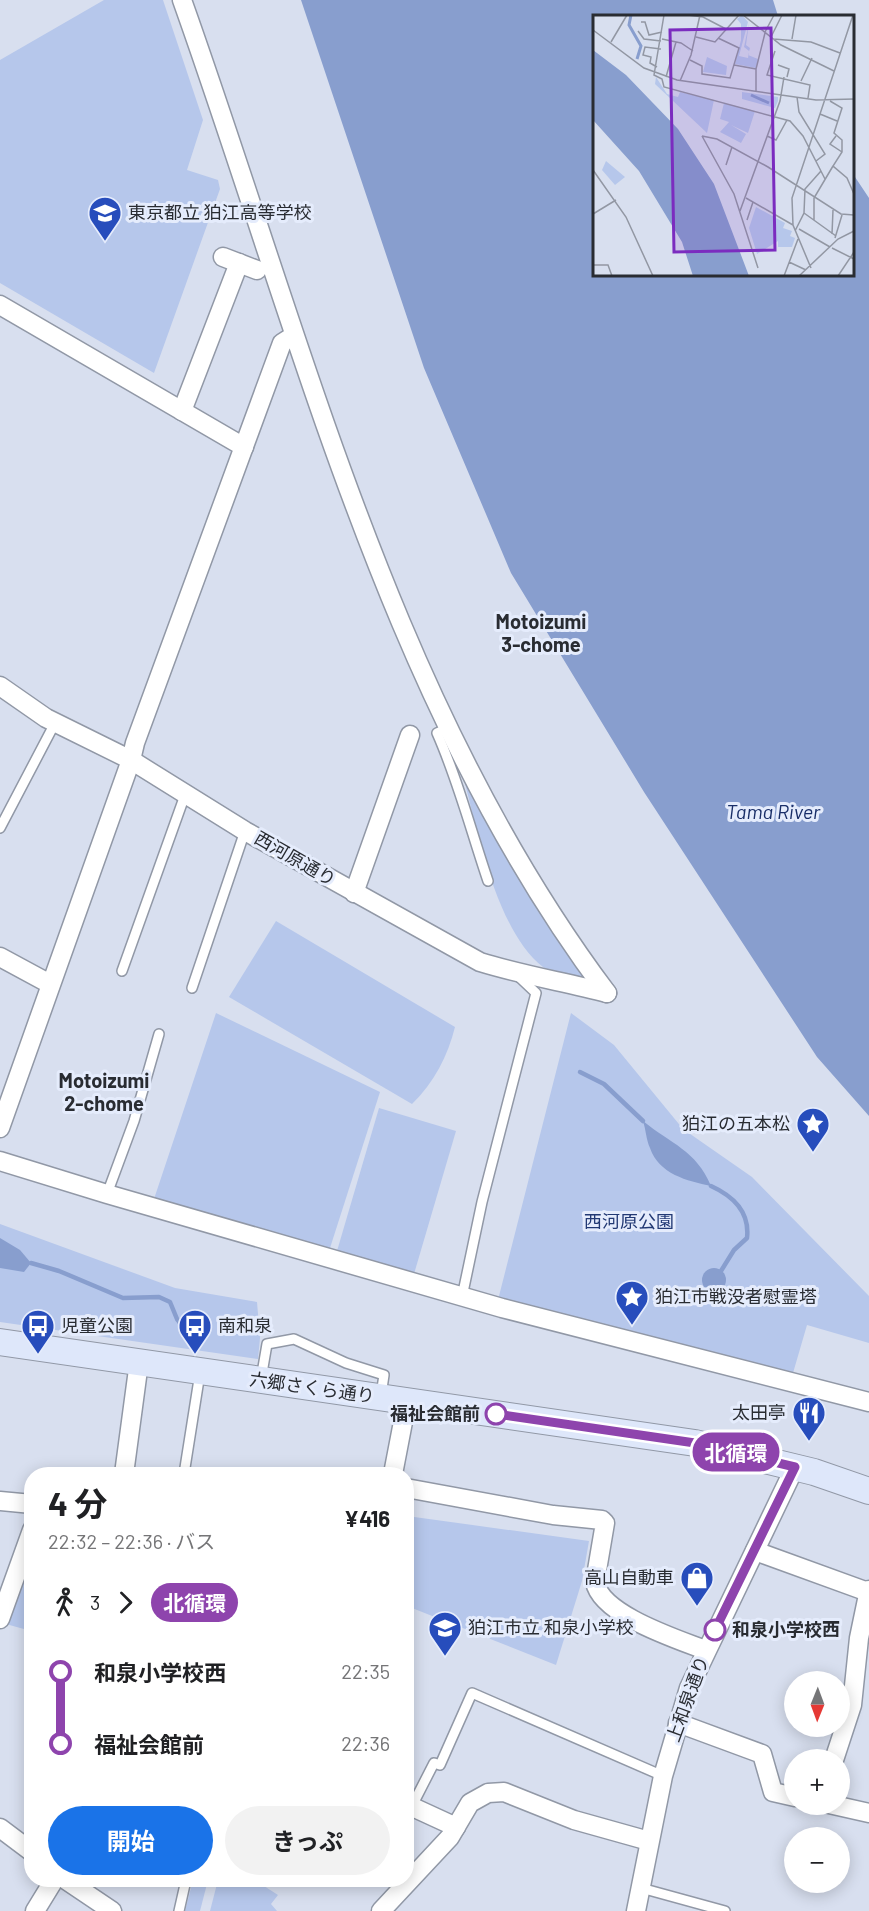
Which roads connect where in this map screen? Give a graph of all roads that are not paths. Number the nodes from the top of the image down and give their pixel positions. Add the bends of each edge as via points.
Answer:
1 (182, 0) edge
2 (257, 270) dead end
3 (0, 305) edge
4 (293, 336) junction
5 (182, 411) junction
6 (244, 447) junction
7 (0, 686) edge
8 (55, 723) junction
9 (449, 728) junction
10 (410, 735) dead end
11 (131, 760) junction
12 (185, 795) junction
13 (0, 828) edge
14 (246, 831) junction
15 (488, 881) dead end
16 (354, 893) junction
17 (0, 957) edge
18 (122, 971) dead end
19 (516, 973) junction
20 (50, 984) junction
21 (192, 988) dead end
22 (159, 1034) dead end
23 (0, 1128) edge
24 (0, 1161) edge
25 (106, 1194) junction
26 (462, 1297) junction
27 (0, 1342) edge
28 (139, 1362) junction
29 (200, 1371) junction
30 (261, 1380) junction
31 (380, 1398) junction
32 (407, 1401) junction
33 (869, 1402) edge
34 (125, 1467) edge
35 (185, 1467) edge
36 (394, 1467) edge
37 (795, 1467) junction
38 (414, 1489) edge
39 (869, 1491) edge
40 (0, 1501) edge
41 (24, 1503) edge
42 (755, 1551) junction
43 (24, 1552) edge
44 (868, 1591) edge
45 (0, 1618) edge
46 (705, 1650) junction
47 (678, 1723) junction
48 (838, 1749) edge
49 (663, 1776) junction
50 (784, 1794) edge
51 (414, 1797) edge
52 (414, 1807) edge
53 (850, 1809) edge
54 (869, 1813) edge
55 (456, 1827) junction
56 (1, 1830) edge
57 (649, 1841) junction
58 (24, 1846) edge
59 (414, 1879) edge
60 (50, 1887) edge
61 (76, 1887) edge
62 (184, 1887) edge
63 (407, 1887) edge
64 (640, 1888) junction
65 (387, 1909) edge
66 (35, 1911) edge
67 (112, 1911) edge
68 (179, 1911) edge
69 (636, 1911) edge
70 (725, 1911) edge

1 - 4 street
2 - 5 street via 231,260
3 - 5 street
4 - 6 street via 282,343
4 - 9 street via 348,487
5 - 6 street
6 - 11 street
7 - 8 street, 西河原通り
8 - 11 street, 西河原通り
8 - 13 lane
9 - 15 lane via 437,733 455,772 459,796
9 - 19 street, 西河原通り via 515,853 607,993
10 - 16 street
11 - 12 street, 西河原通り
11 - 20 street
12 - 14 street, 西河原通り
12 - 18 lane
14 - 16 street, 西河原通り
14 - 21 lane
16 - 19 street, 西河原通り via 480,962
17 - 20 street
19 - 26 lane via 536,993 482,1202
20 - 23 street
22 - 25 lane via 134,1121
24 - 25 street
25 - 26 street
26 - 33 street
27 - 28 main road, 六郷さくら通り
28 - 29 main road, 六郷さくら通り
28 - 34 street
29 - 30 main road, 六郷さくら通り
29 - 35 lane
30 - 31 main road, 六郷さくら通り
30 - 31 lane via 267,1344 294,1339 384,1375
31 - 32 main road, 六郷さくら通り
32 - 36 street
32 - 37 main road, 六郷さくら通り via 695,1443
37 - 39 main road, 六郷さくら通り
37 - 42 street, 上和泉通り
38 - 46 street via 602,1520 605,1523 597,1591 624,1615
40 - 41 street
42 - 44 street
42 - 46 street, 上和泉通り
43 - 45 street
44 - 48 street via 852,1705
46 - 47 street, 上和泉通り
47 - 49 street, 上和泉通り
47 - 50 street via 762,1754 773,1792
49 - 51 lane via 472,1693 440,1765 434,1763
49 - 57 street, 上和泉通り
52 - 55 street
53 - 54 street
55 - 57 street via 470,1803 488,1793 504,1792 574,1820
55 - 59 street
56 - 58 street
57 - 64 street, 上和泉通り
60 - 66 street
61 - 67 street
62 - 68 lane
63 - 65 street
64 - 69 street, 上和泉通り
64 - 70 lane

